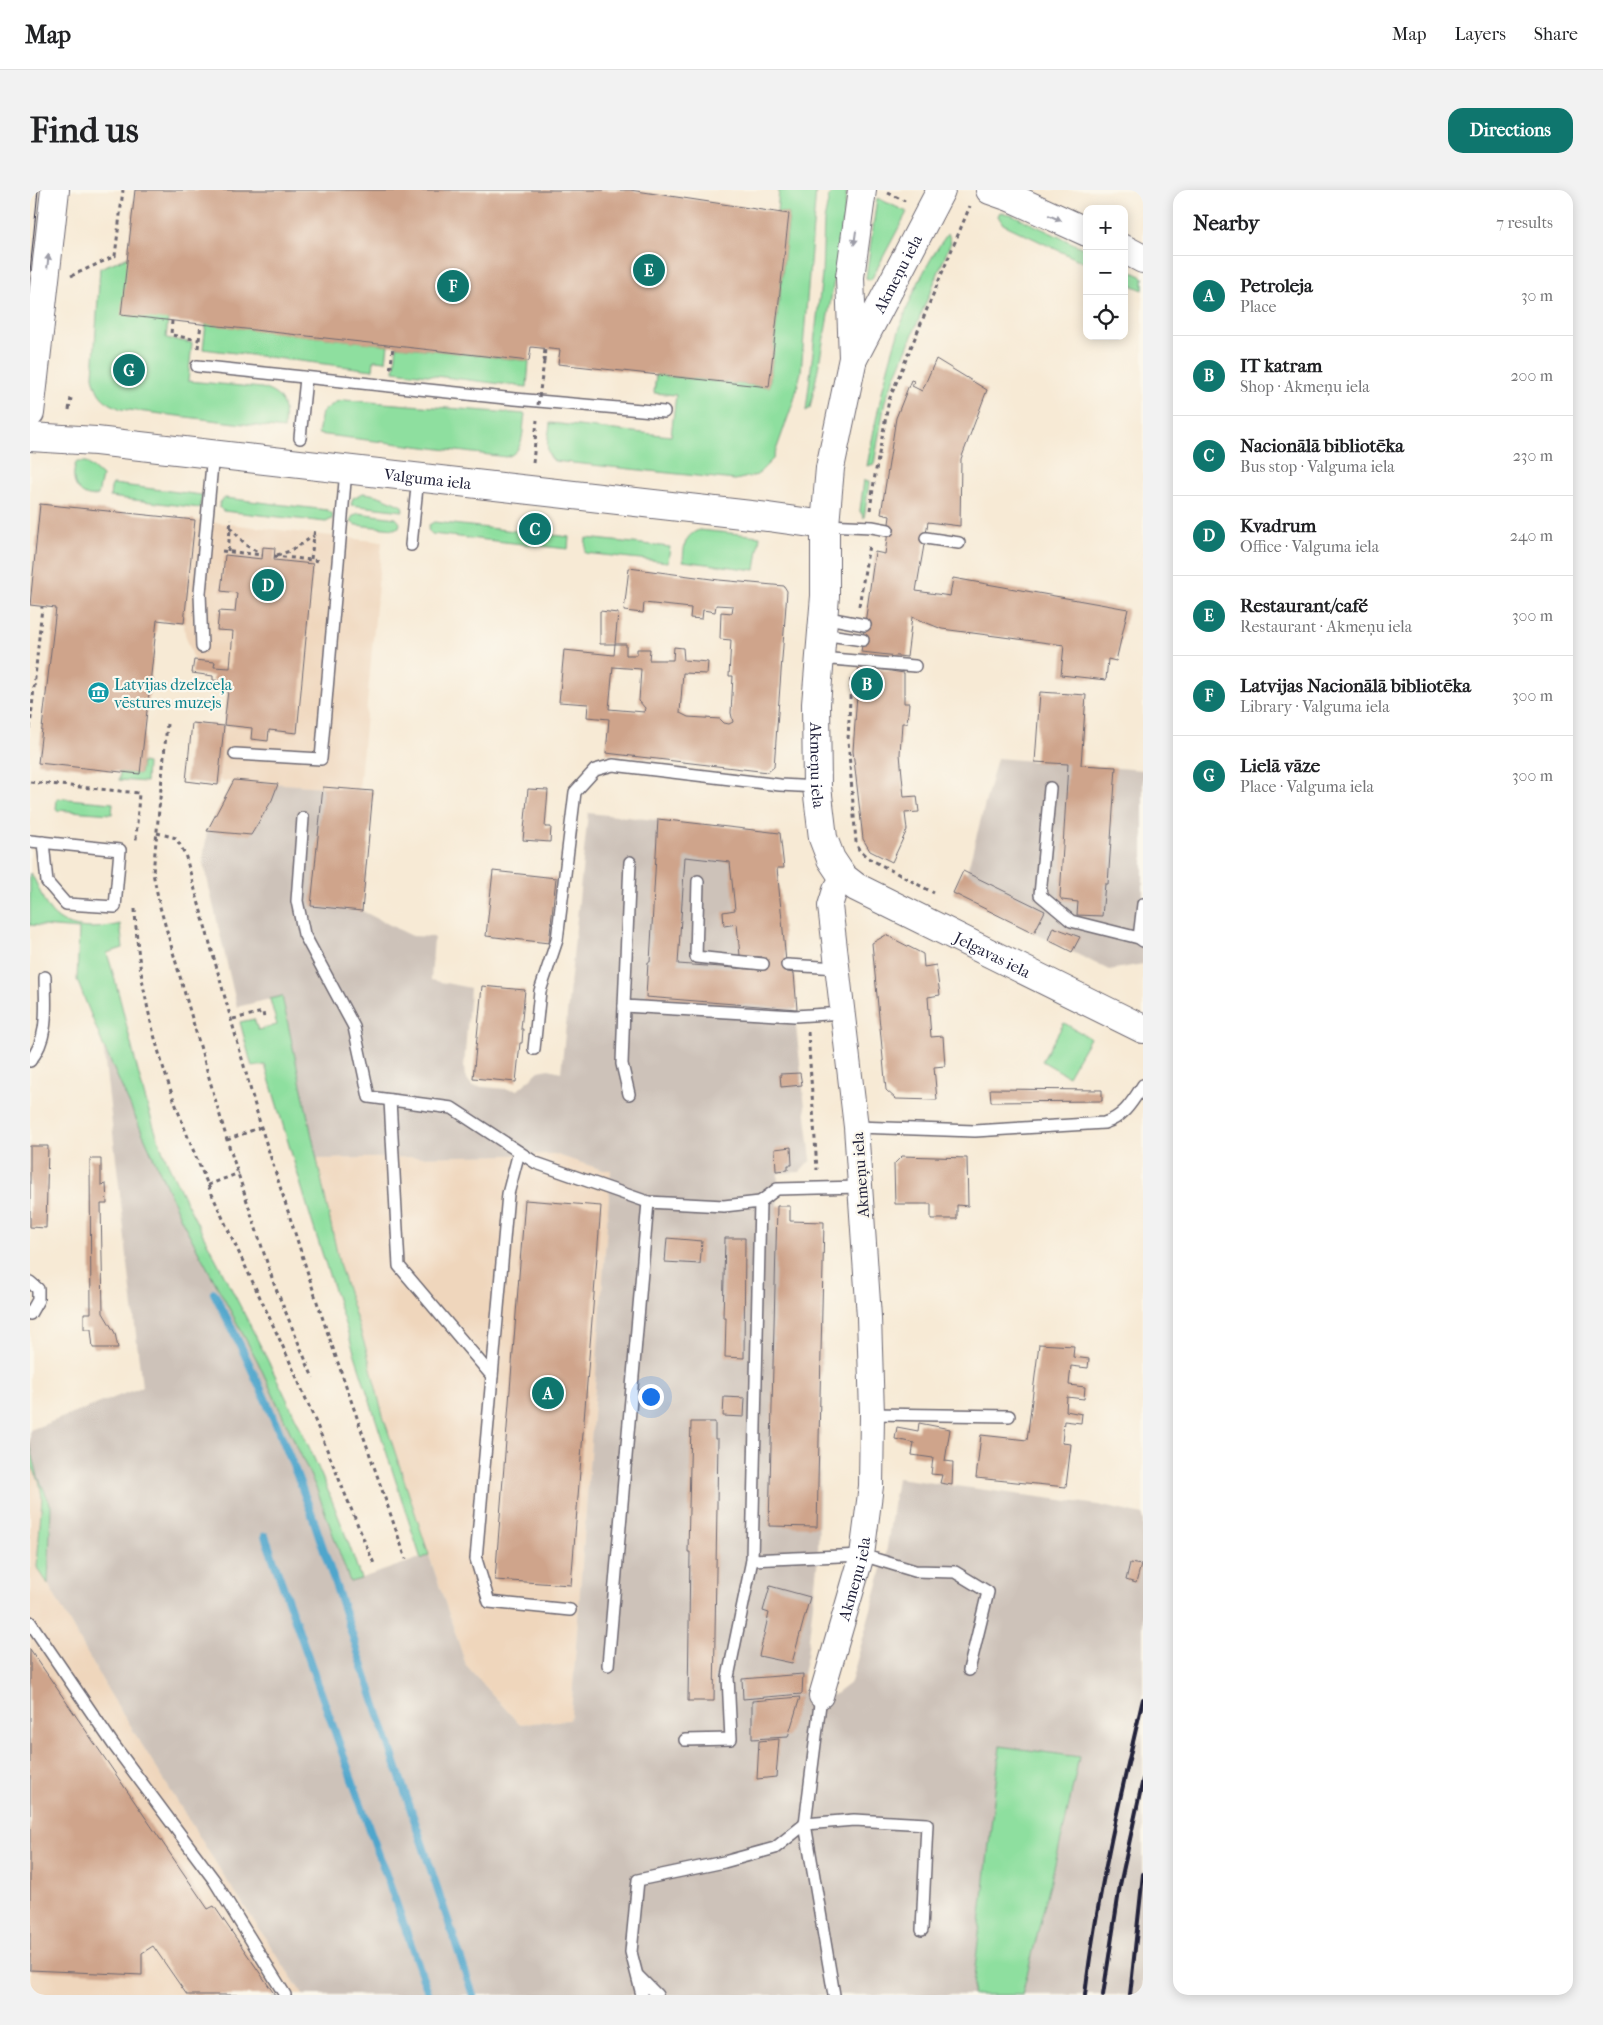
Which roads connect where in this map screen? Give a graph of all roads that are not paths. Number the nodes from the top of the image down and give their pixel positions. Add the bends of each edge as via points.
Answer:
1 (55, 190) edge
2 (862, 190) edge
3 (941, 190) edge
4 (990, 190) edge
5 (1027, 197) edge
6 (1083, 230) edge
7 (1128, 252) edge
8 (1143, 259) edge
9 (853, 358) junction
10 (197, 366) road end
11 (306, 378) junction
12 (664, 412) dead end
13 (30, 413) edge
14 (30, 437) edge
15 (300, 438) dead end
16 (212, 454) junction
17 (346, 470) junction
18 (418, 478) junction
19 (824, 525) junction
20 (888, 530) dead end
21 (926, 538) dead end
22 (959, 543) dead end
23 (410, 545) dead end
24 (860, 625) road end
25 (822, 636) junction
26 (863, 640) dead end
27 (202, 647) dead end
28 (915, 666) dead end
29 (235, 754) dead end
30 (817, 787) junction
31 (1050, 788) dead end
32 (302, 818) dead end
33 (30, 841) edge
34 (43, 842) junction
35 (630, 862) dead end
36 (843, 877) junction
37 (698, 880) dead end
38 (1143, 904) edge
39 (1141, 939) edge
40 (763, 964) dead end
41 (787, 965) dead end
42 (838, 968) junction
43 (45, 976) dead end
44 (624, 1006) junction
45 (844, 1013) junction
46 (1143, 1029) edge
47 (534, 1050) dead end
48 (30, 1061) edge
49 (1143, 1085) edge
50 (629, 1094) dead end
51 (390, 1100) junction
52 (856, 1126) junction
53 (519, 1152) junction
54 (860, 1187) junction
55 (648, 1202) junction
56 (760, 1202) junction
57 (30, 1282) edge
58 (30, 1314) edge
59 (492, 1376) junction
60 (872, 1414) junction
61 (1009, 1416) dead end
62 (862, 1555) junction
63 (752, 1560) junction
64 (570, 1610) dead end
65 (30, 1622) edge
66 (608, 1664) dead end
67 (969, 1670) dead end
68 (821, 1696) joint
69 (685, 1740) dead end
70 (805, 1824) junction
71 (922, 1930) dead end
72 (637, 1975) junction
73 (285, 1995) edge
74 (642, 1995) edge
75 (657, 1995) edge
76 (834, 1995) edge

13 -> 1 main road
2 -> 9 main road, Akmeņu iela via 850,277
3 - 9 main road, Akmeņu iela
4 - 5 main road
5 -> 6 main road
7 - 8 main road
9 - 19 main road, Akmeņu iela via 830,468
10 - 11 lane
11 - 12 lane
11 - 15 lane
14 - 16 main road, Valguma iela
16 - 17 main road, Valguma iela
16 - 27 lane via 200,593
17 - 18 main road, Valguma iela
17 - 29 lane via 321,760
18 - 19 main road, Valguma iela
18 - 23 lane
19 - 20 lane
19 - 25 main road, Akmeņu iela
21 - 22 lane
24 - 25 lane
25 - 26 lane
25 - 28 lane via 852,660
25 - 30 main road, Akmeņu iela via 816,704
30 - 36 main road, Akmeņu iela via 823,838
30 - 47 lane via 613,764 595,770 575,792 557,940 540,991
31 - 39 lane via 1040,894 1072,921
32 - 51 lane via 297,901 304,934 354,1027 369,1097
33 - 34 lane
34 - 34 lane via 120,850 115,906 66,904 47,882
35 - 44 lane
36 - 42 street, Akmeņu iela via 830,906
36 - 46 main road, Jelgavas iela via 856,887
37 - 40 lane via 696,958
38 - 39 lane
41 - 42 lane
42 - 45 street, Akmeņu iela
43 - 48 lane via 44,1034
44 - 45 lane via 807,1016
44 - 50 lane via 622,1064
45 - 52 street, Akmeņu iela
49 - 52 lane via 1123,1114 1104,1123 975,1131
51 - 53 lane via 452,1108
51 - 59 lane via 400,1266
52 - 54 street, Akmeņu iela
53 - 55 lane via 536,1163
53 - 59 lane via 508,1194
54 - 56 lane via 778,1189
54 - 60 street, Akmeņu iela
55 - 56 lane via 724,1206
55 - 66 lane
56 - 63 lane
57 - 58 lane via 38,1288 38,1300
59 - 64 lane via 476,1559 489,1602
60 - 61 lane
60 - 62 street, Akmeņu iela via 871,1486
62 - 63 lane
62 - 67 lane via 915,1571 955,1572 988,1592
62 - 68 street, Akmeņu iela
63 - 69 lane via 728,1676 731,1739
65 - 73 lane via 113,1744 214,1880
68 - 70 lane, Akmeņu iela
70 - 71 lane via 854,1820 927,1824
70 - 72 lane via 775,1848 638,1880 630,1952
70 - 76 lane, Akmeņu iela
72 - 74 lane
72 - 75 lane

